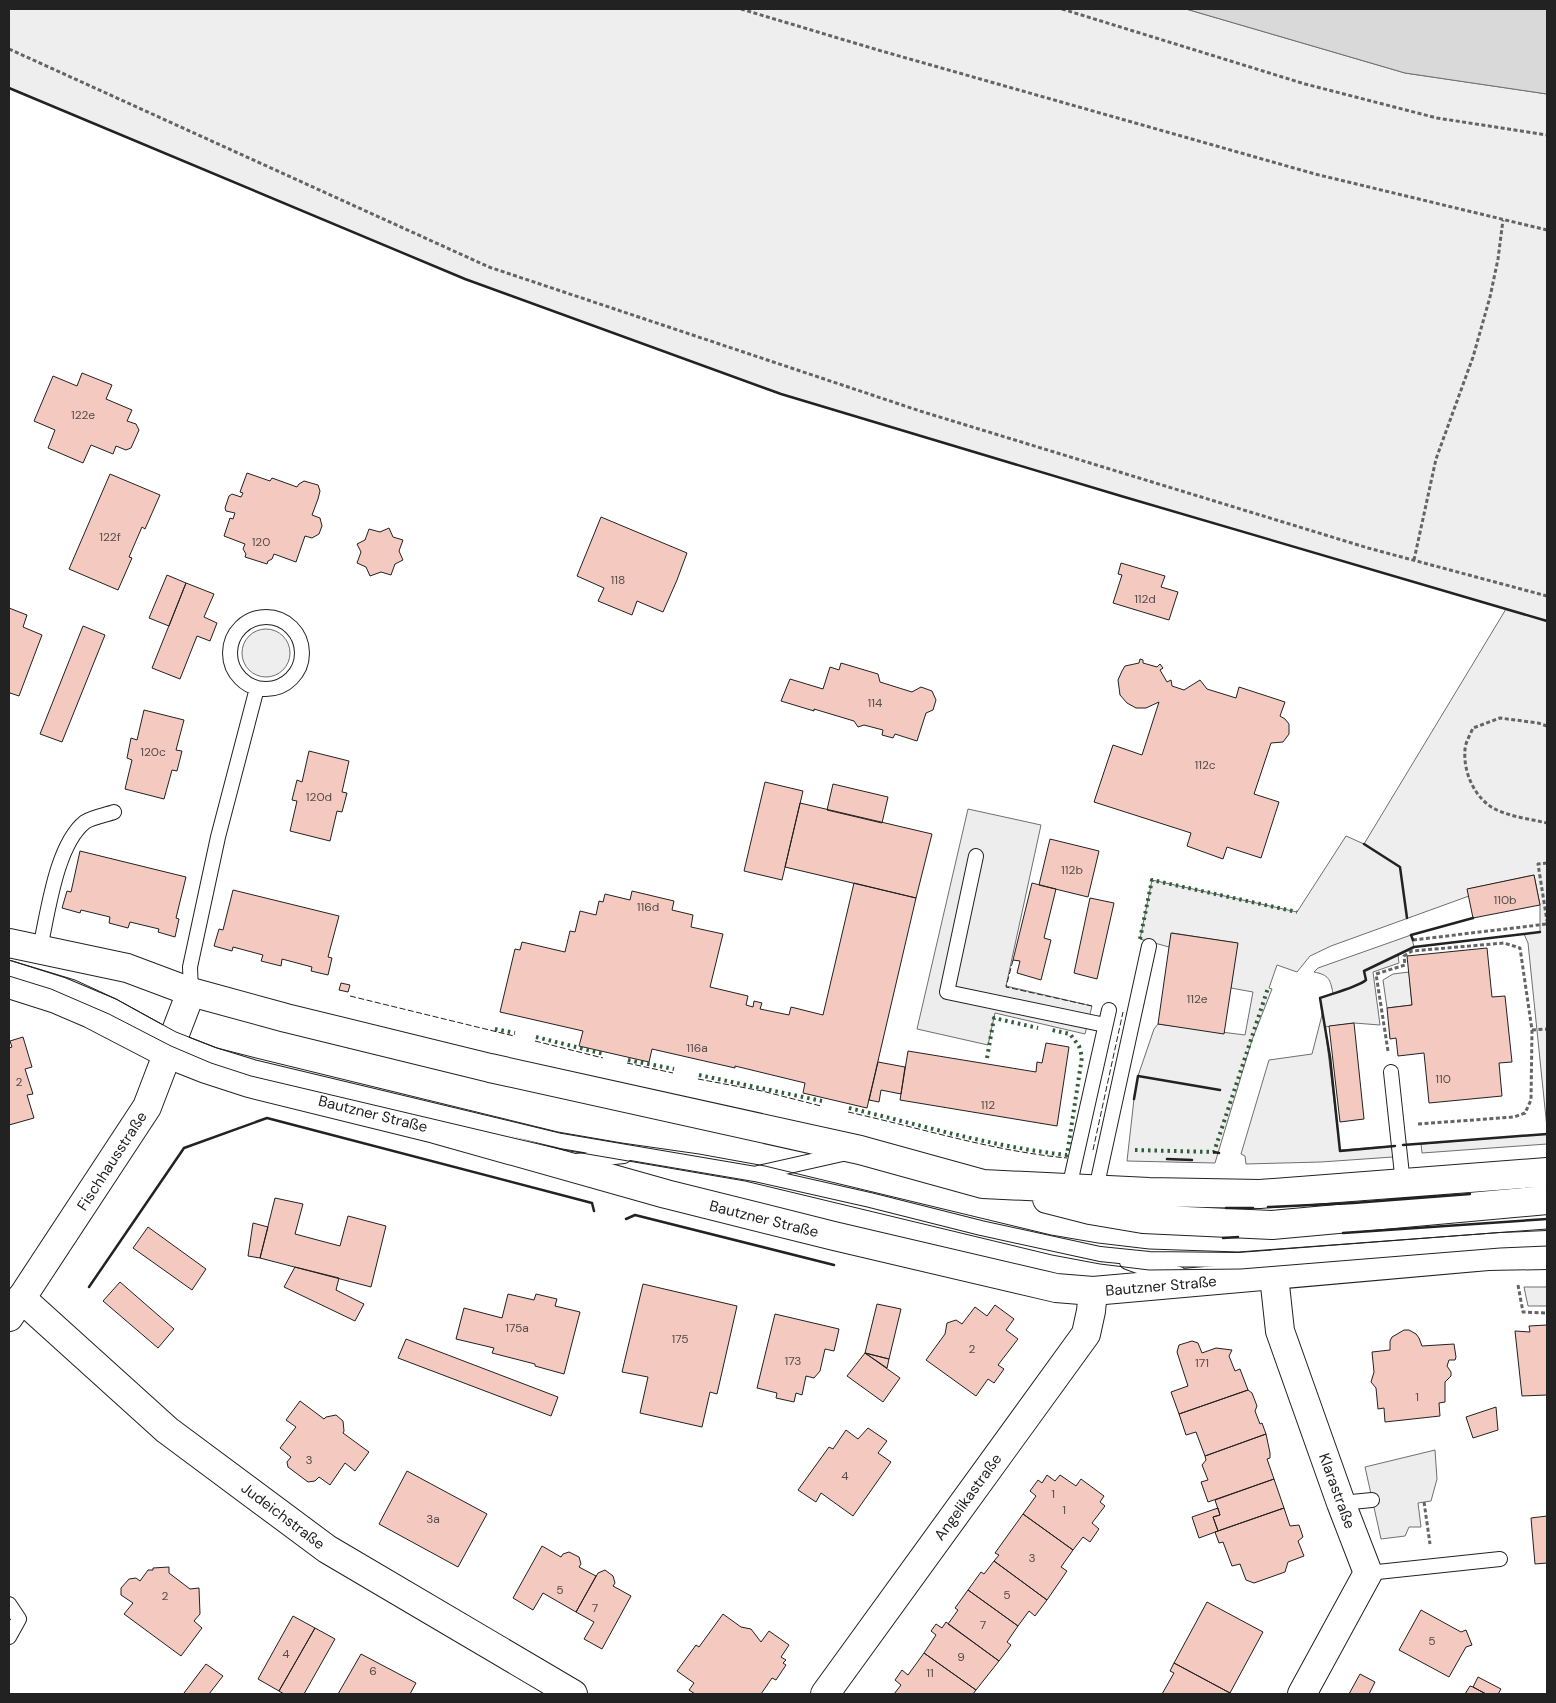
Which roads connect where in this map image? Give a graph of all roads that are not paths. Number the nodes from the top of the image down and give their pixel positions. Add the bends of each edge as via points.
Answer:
1 (257, 688) junction
2 (114, 812) dead end
3 (976, 856) dead end
4 (9, 943) edge
5 (1149, 946) dead end
6 (40, 948) junction
7 (9, 968) edge
8 (9, 984) edge
9 (191, 992) junction
10 (1109, 1010) dead end
11 (1105, 1025) junction
12 (171, 1046) junction
13 (1391, 1072) road end
14 (860, 1150) junction
15 (637, 1154) junction
16 (559, 1163) junction
17 (1547, 1172) edge
18 (755, 1174) junction
19 (983, 1184) junction
20 (1403, 1184) junction
21 (1069, 1188) junction
22 (1096, 1189) junction
23 (1547, 1200) edge
24 (1547, 1238) edge
25 (1108, 1254) junction
26 (1547, 1255) edge
27 (1274, 1276) junction
28 (1228, 1280) junction
29 (1093, 1291) junction
30 (15, 1307) edge
31 (1372, 1500) dead end
32 (1341, 1503) junction
33 (1500, 1560) dead end
34 (1368, 1573) junction
35 (9, 1604) edge
36 (9, 1637) edge
37 (573, 1694) edge
38 (825, 1694) edge
39 (1302, 1694) edge

1 - 1 lane via 237,674 231,663 233,638 250,621 274,618 285,622 296,634 302,650 301,662 289,681 268,689
1 - 9 lane via 218,837 190,967
2 - 6 lane via 86,822 67,846 58,868
3 - 11 lane via 947,992
4 - 6 main road
5 - 22 lane
6 - 9 main road via 127,968
7 - 12 lane via 72,988 113,1006
8 - 12 main road, Bautzner Straße via 56,999
9 - 12 main road, Fischhausstraße
9 - 14 main road via 490,1068
10 - 11 lane
11 - 21 lane
12 - 15 lane via 561,1141
12 - 16 main road, Bautzner Straße via 206,1070 249,1083
12 - 30 main road, Fischhausstraße via 147,1107
13 - 20 lane
14 - 18 lane
14 - 19 main road
15 - 16 lane
15 - 18 lane
16 - 29 main road, Bautzner Straße via 666,1194 1028,1283
17 - 20 main road
18 - 25 lane
19 - 21 main road
19 - 23 main road via 1090,1210 1143,1219 1272,1225
20 - 22 main road via 1260,1194
21 - 22 main road
24 - 25 lane via 1239,1260 1149,1259
25 - 28 lane via 1149,1270
26 - 27 main road, Bautzner Straße via 1488,1256
27 - 28 main road, Bautzner Straße
27 - 32 main road, Klarastraße via 1280,1331
28 - 29 main road, Bautzner Straße
29 - 38 main road, Angelikastraße via 1086,1334
30 - 37 main road, Judeichstraße via 167,1430 327,1549
31 - 32 lane
32 - 34 main road, Klarastraße
33 - 34 lane
34 - 39 main road
35 - 36 lane via 19,1619

